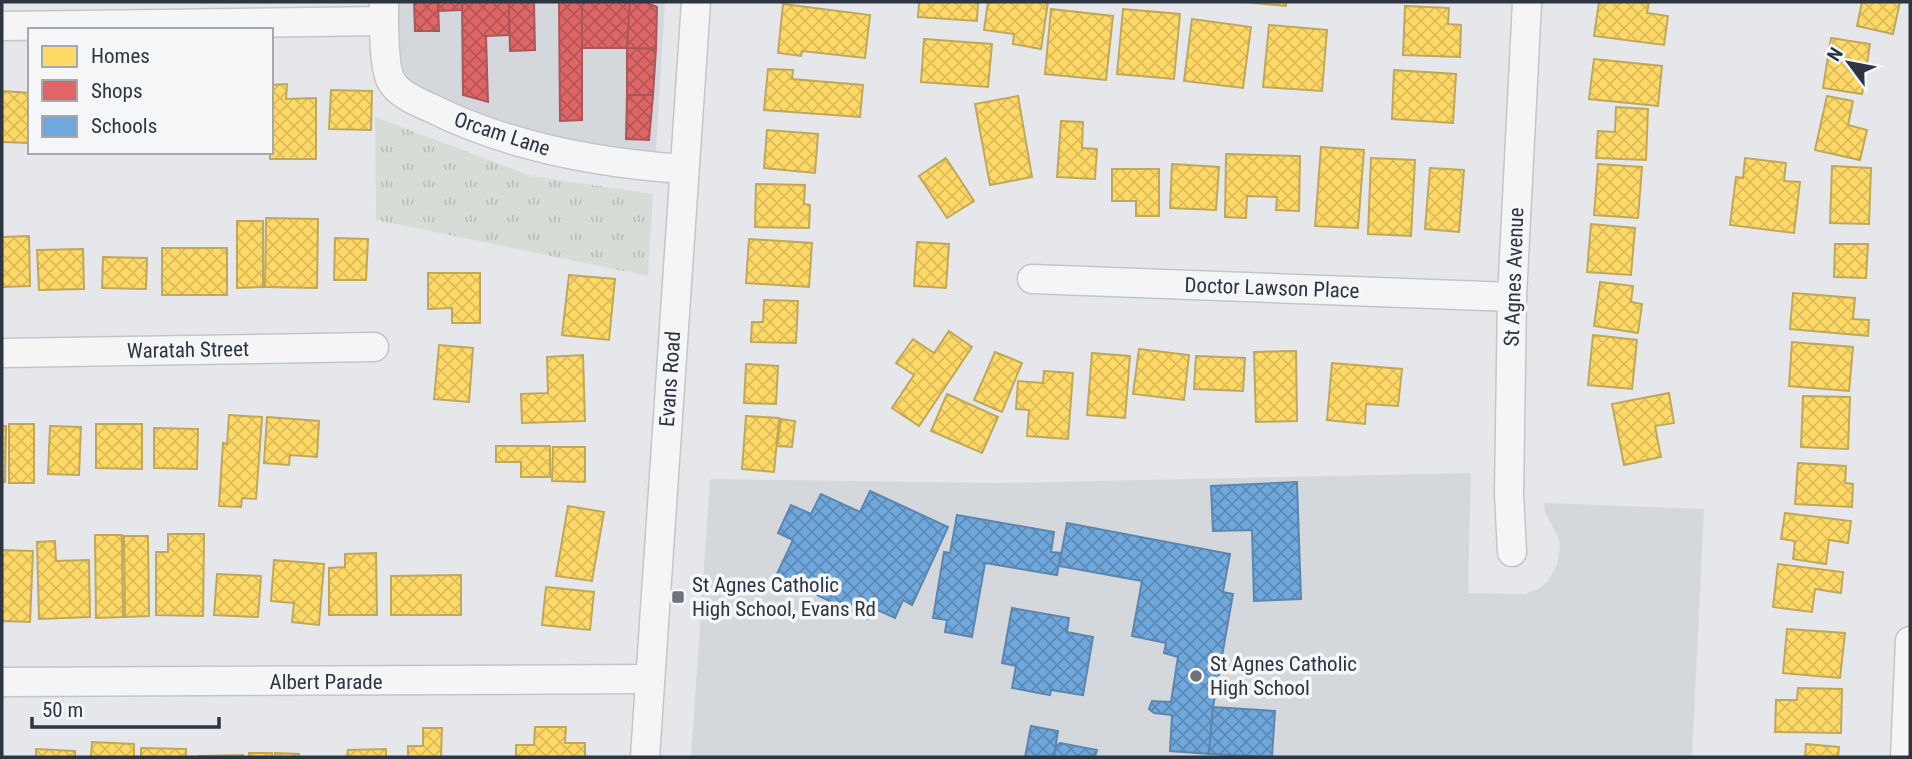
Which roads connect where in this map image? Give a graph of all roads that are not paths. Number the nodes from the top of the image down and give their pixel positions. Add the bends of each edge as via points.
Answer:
1 (696, 2) edge
2 (1527, 2) edge
3 (384, 11) edge
4 (2, 26) edge
5 (683, 169) junction
6 (1031, 279) dead end
7 (1512, 297) junction
8 (374, 346) dead end
9 (2, 353) edge
10 (1512, 552) dead end
11 (1910, 641) edge
12 (650, 679) junction
13 (2, 682) edge
14 (645, 757) edge
15 (1905, 757) edge

1 - 5 street, Evans Road
2 - 7 street, St Agnes Avenue
3 - 4 street
3 - 5 street, Orcam Lane via 391,82 407,96 493,135 571,155
5 - 12 street, Evans Road
6 - 7 street, Doctor Lawson Place
7 - 10 street, St Agnes Avenue
8 - 9 street, Waratah Street
11 - 15 street
12 - 13 street, Albert Parade
12 - 14 street, Evans Road

